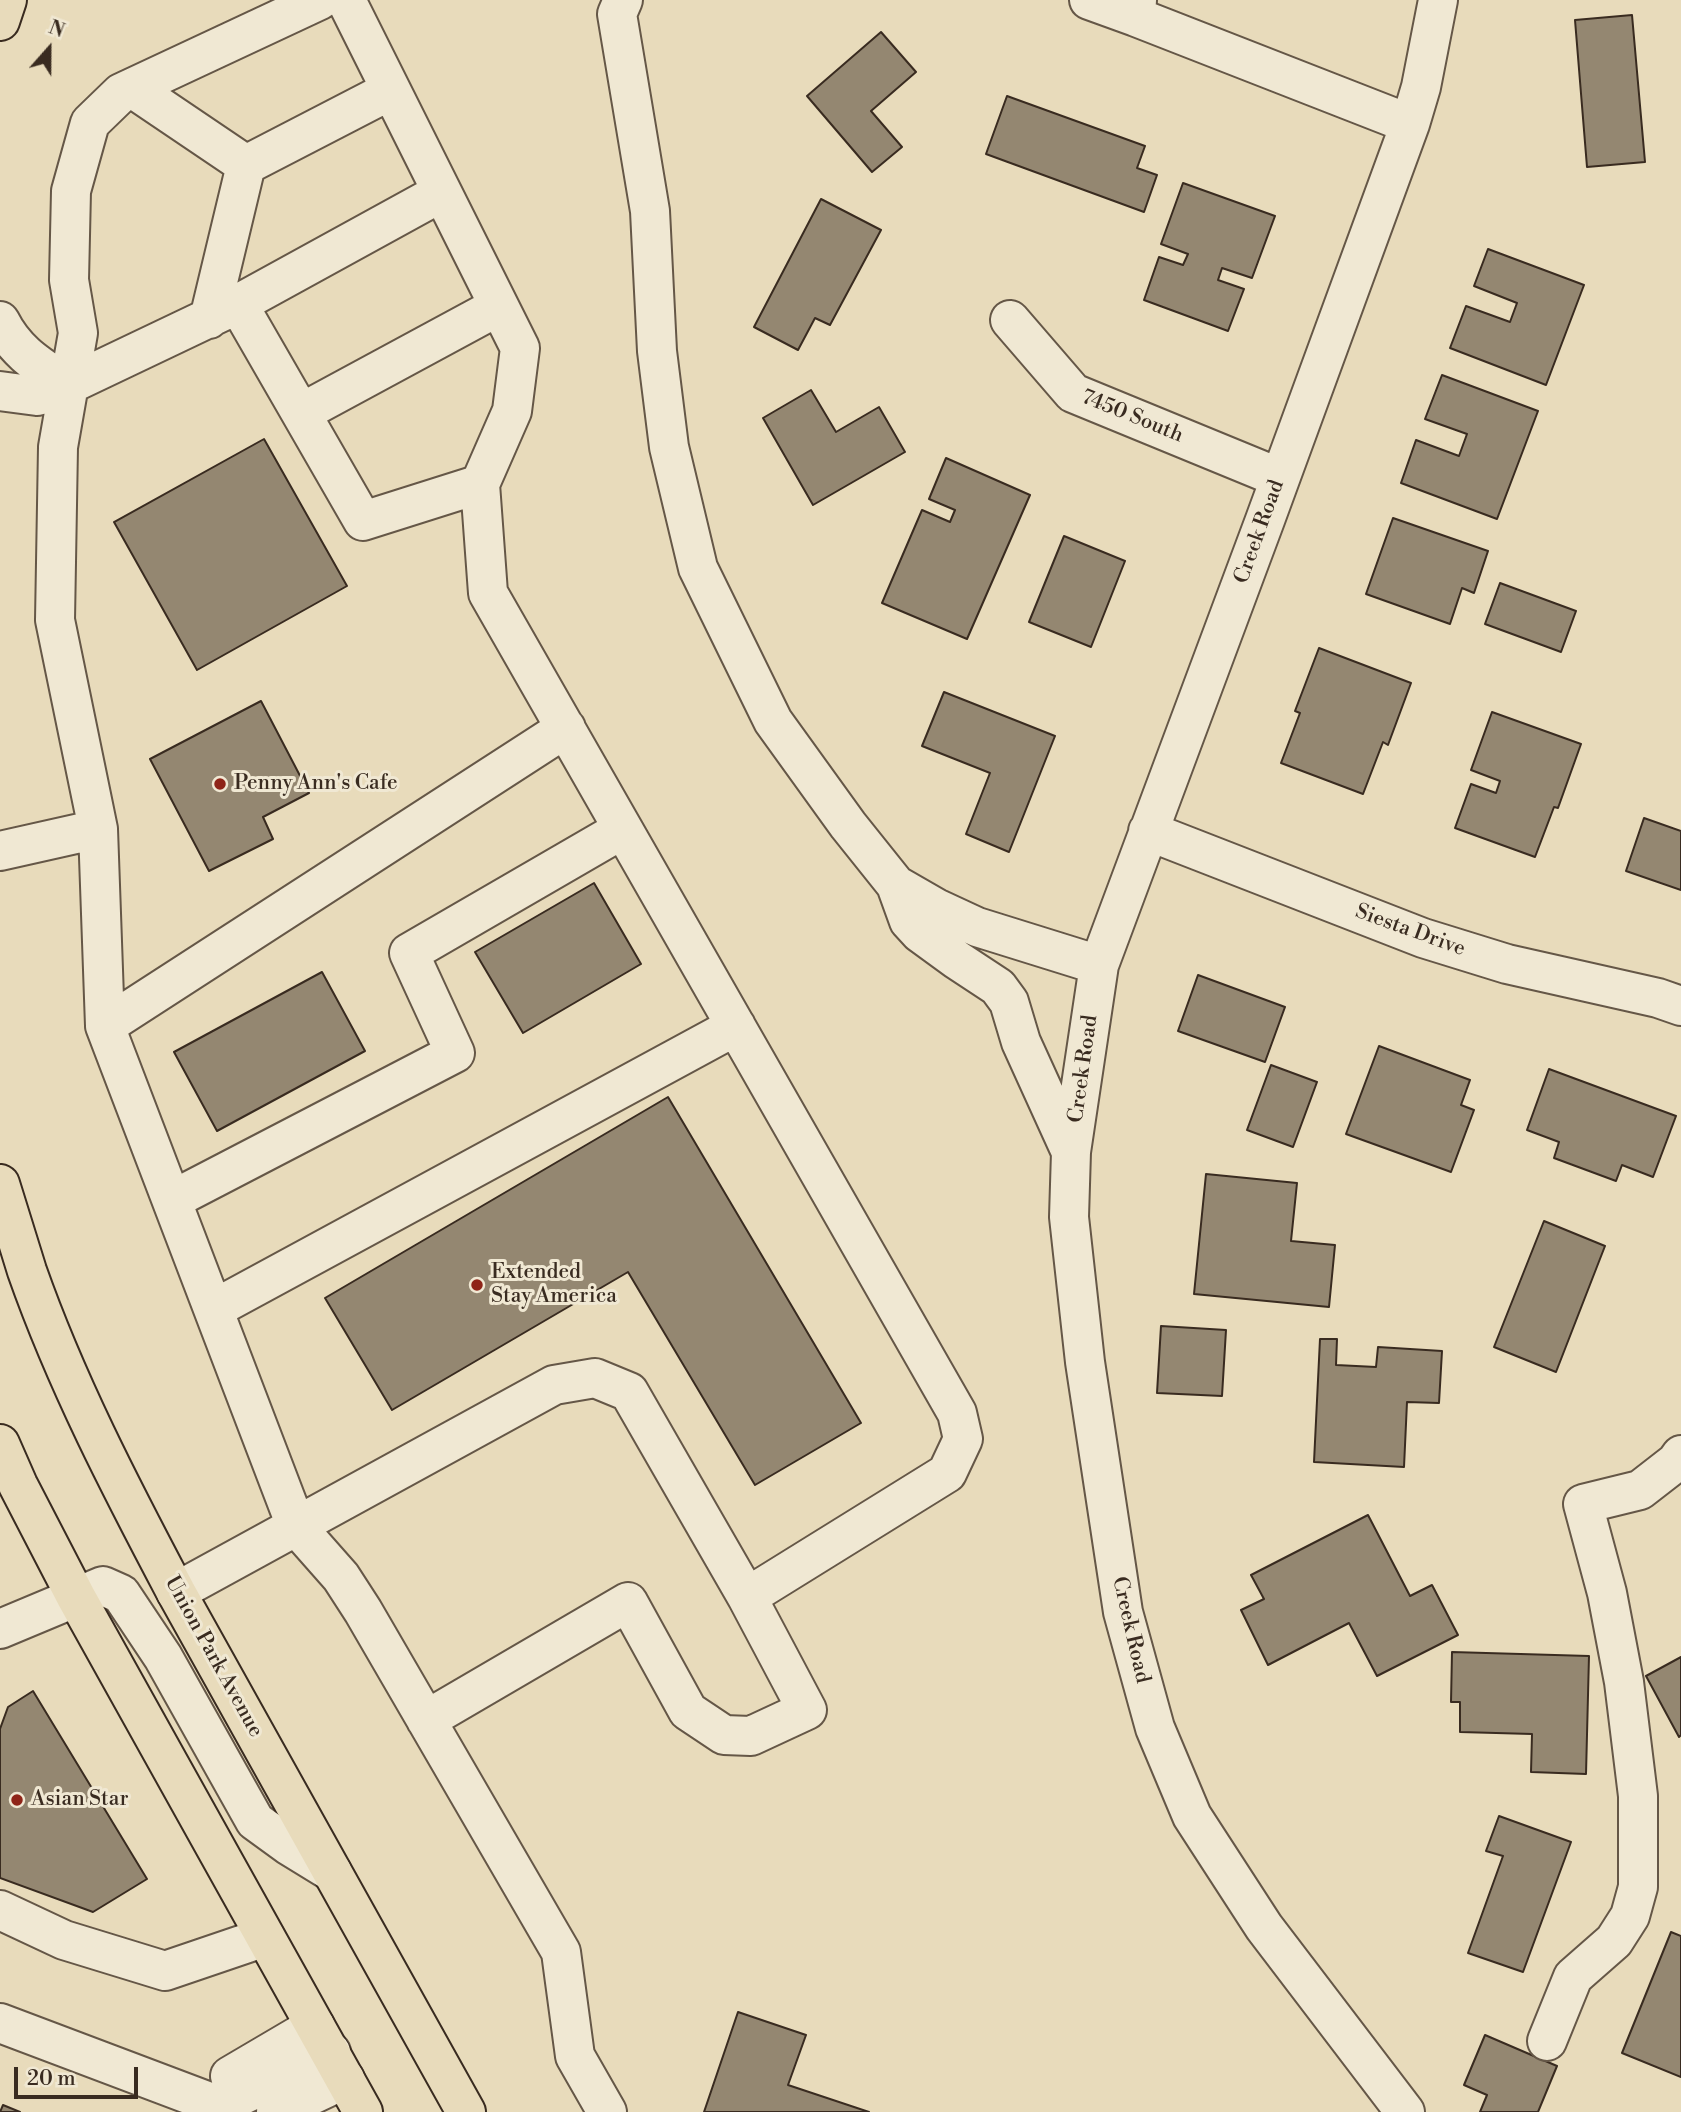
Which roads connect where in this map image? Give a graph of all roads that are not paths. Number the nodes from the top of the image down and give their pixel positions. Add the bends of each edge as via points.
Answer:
1 (7, 0) edge
2 (320, 0) edge
3 (346, 0) edge
4 (623, 0) edge
5 (1089, 0) edge
6 (1438, 0) edge
7 (1136, 8) edge
8 (0, 21) edge
9 (132, 88) junction
10 (391, 90) junction
11 (1410, 124) junction
12 (246, 165) junction
13 (442, 192) junction
14 (499, 306) junction
15 (223, 312) junction
16 (1010, 320) dead end
17 (0, 321) edge
18 (68, 385) junction
19 (0, 391) edge
20 (301, 413) junction
21 (1280, 478) junction
22 (480, 485) junction
23 (566, 728) junction
24 (98, 829) junction
25 (623, 829) junction
26 (1148, 831) junction
27 (0, 850) edge
28 (896, 885) junction
29 (1099, 965) junction
30 (1681, 1006) edge
31 (106, 1026) junction
32 (736, 1026) junction
33 (1071, 1152) junction
34 (0, 1184) edge
35 (172, 1200) junction
36 (214, 1309) junction
37 (0, 1444) edge
38 (1681, 1455) edge
39 (296, 1526) junction
40 (176, 1592) junction
41 (76, 1597) junction
42 (747, 1597) junction
43 (0, 1629) edge
44 (426, 1720) junction
45 (332, 1872) junction
46 (0, 1910) edge
47 (265, 1937) junction
48 (0, 2015) edge
49 (0, 2023) edge
50 (1547, 2041) dead end
51 (330, 2052) junction
52 (276, 2112) edge
53 (363, 2112) edge
54 (466, 2112) edge
55 (607, 2112) edge
56 (1405, 2112) edge

1 - 8 main road
2 - 9 street
3 - 10 street
4 - 28 street via 617,14 650,211 657,351 669,447 698,568 773,721
5 - 7 street
6 - 11 street, Creek Road via 1422,87
7 - 11 street
9 - 12 street
9 - 18 street via 89,122 71,191 69,280 78,333
10 - 12 street
10 - 13 street
11 - 21 street, Creek Road
12 - 15 street
13 - 14 street
13 - 15 street
14 - 20 street
14 - 22 street via 520,348 512,411
15 - 18 street
15 - 20 street
16 - 21 street, 7450 South via 1073,393
17 - 18 street via 16,346
18 - 19 street via 37,396
18 - 24 street via 58,447 55,620
20 - 22 street via 363,521
21 - 26 street, Creek Road
22 - 23 street via 488,593
23 - 25 street
23 - 31 street
24 - 27 street
24 - 31 street
25 - 32 street
25 - 35 street via 409,953 455,1053
26 - 29 street, Creek Road
26 - 30 street, Siesta Drive via 1423,938 1507,964
28 - 29 street via 977,927
28 - 33 street via 909,921 920,933 998,987 1009,1003 1021,1042
29 - 33 street, Creek Road
31 - 35 street
32 - 36 street
32 - 42 street via 957,1413 963,1439 947,1473
33 - 56 street, Creek Road via 1069,1217 1097,1454 1123,1612 1156,1728 1192,1816 1206,1838 1264,1927
34 - 40 main road, Union Park Avenue via 64,1362
35 - 36 street
36 - 39 street
37 - 41 main road
38 - 50 street via 1640,1490 1583,1504 1624,1682 1638,1796 1639,1887 1630,1916 1615,1941 1573,1977
39 - 40 street
39 - 42 street via 554,1385 595,1378 629,1392
39 - 44 street via 341,1577
40 - 45 main road, Union Park Avenue
41 - 43 street
41 - 45 street via 103,1586 121,1594 163,1657 255,1821
41 - 47 main road
42 - 44 street via 807,1710 751,1736 724,1735 688,1711 628,1602
44 - 55 street via 561,1952 575,2056
45 - 54 main road, Union Park Avenue
46 - 47 street via 64,1940 165,1971
47 - 51 main road
48 - 51 street via 21,2010 215,2085
49 - 51 street via 219,2106
51 - 52 street
51 - 53 main road

